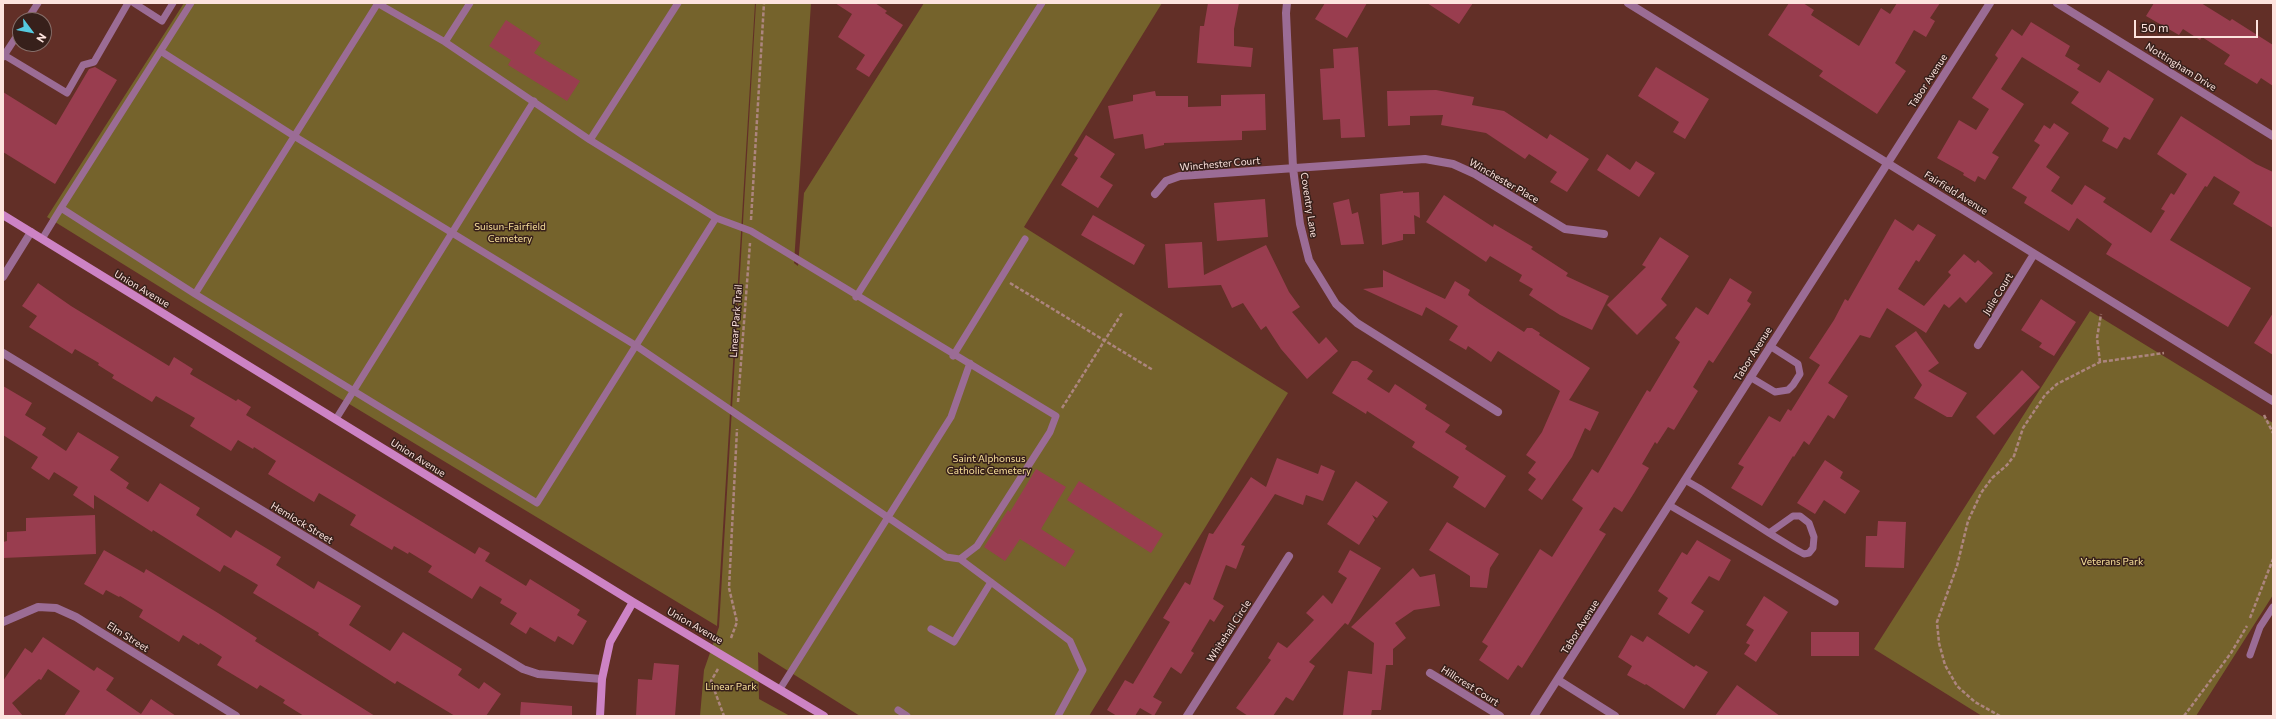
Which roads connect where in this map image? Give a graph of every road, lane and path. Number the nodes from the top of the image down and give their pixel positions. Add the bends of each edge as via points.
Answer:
1 (38, 3) edge
2 (128, 3) edge
3 (134, 3) edge
4 (173, 3) edge
5 (191, 3) edge
6 (378, 3) edge
7 (470, 3) edge
8 (678, 3) edge
9 (764, 3) edge
10 (1042, 3) edge
11 (1287, 3) edge
12 (1628, 3) edge
13 (1990, 3) edge
14 (2057, 3) edge
15 (32, 12) edge
16 (445, 42) junction
17 (12, 44) edge
18 (162, 52) junction
19 (4, 56) edge
20 (534, 101) junction
21 (294, 136) junction
22 (2273, 136) edge
23 (590, 140) junction
24 (1887, 162) junction
25 (1294, 168) junction
26 (1155, 194) dead end
27 (61, 208) junction
28 (3, 215) edge
29 (716, 218) junction
30 (751, 231) junction
31 (31, 232) junction
32 (452, 234) junction
33 (1604, 234) dead end
34 (42, 239) junction
35 (1025, 239) dead end
36 (2034, 254) junction
37 (3, 277) edge
38 (1001, 277) junction
39 (194, 294) junction
40 (856, 297) junction
41 (1122, 313) dead end
42 (2101, 314) dead end
43 (1105, 340) junction
44 (635, 345) junction
45 (1978, 345) dead end
46 (1770, 346) junction
47 (3, 353) edge
48 (2164, 353) dead end
49 (953, 356) junction
50 (2100, 362) junction
51 (970, 363) junction
52 (1153, 370) dead end
53 (1750, 378) junction
54 (355, 391) junction
55 (2273, 401) edge
56 (1498, 412) dead end
57 (737, 414) junction
58 (2264, 415) dead end
59 (1056, 416) junction
60 (336, 419) junction
61 (2273, 432) edge
62 (1685, 480) junction
63 (1669, 505) junction
64 (889, 517) junction
65 (1769, 533) junction
66 (1289, 556) dead end
67 (960, 559) junction
68 (2273, 559) edge
69 (991, 582) junction
70 (633, 602) junction
71 (1836, 602) dead end
72 (2273, 607) edge
73 (3, 622) edge
74 (931, 629) dead end
75 (731, 638) dead end
76 (2250, 655) dead end
77 (718, 669) dead end
78 (1430, 673) dead end
79 (602, 679) junction
80 (1558, 680) junction
81 (780, 689) junction
82 (898, 710) dead end
83 (1997, 715) edge
84 (236, 716) edge
85 (600, 716) edge
86 (724, 716) edge
87 (824, 716) edge
88 (907, 716) edge
89 (1058, 716) edge
90 (1187, 716) edge
91 (1500, 716) edge
92 (1534, 716) edge
93 (1615, 716) edge
94 (2184, 716) edge

1 - 15 lane
2 - 19 lane via 94,62 83,65 67,93
3 - 4 lane via 162,21
5 - 18 lane
6 - 16 lane
6 - 21 lane
7 - 16 lane
8 - 23 lane
9 - 30 path, Linear Park Trail
10 - 40 lane
11 - 25 street, Coventry Lane
12 - 24 street, Fairfield Avenue
13 - 24 street, Tabor Avenue
14 - 22 street, Nottingham Drive
16 - 20 lane
17 - 19 lane
18 - 21 lane
18 - 27 lane
20 - 23 lane
20 - 32 lane
21 - 32 lane
21 - 39 lane
23 - 29 lane
24 - 36 street, Fairfield Avenue
24 - 46 street, Tabor Avenue
25 - 26 street, Winchester Court via 1180,176 1166,181
25 - 33 street, Winchester Place via 1425,159 1453,164 1476,174 1565,229
25 - 56 street, Coventry Lane via 1300,224 1309,260 1336,304 1357,323
27 - 34 lane
27 - 39 lane
28 - 31 street, Union Avenue
29 - 30 lane
29 - 44 lane
30 - 40 lane
30 - 57 path, Linear Park Trail
31 - 34 street, Union Avenue
31 - 37 street
32 - 44 lane
32 - 54 lane
34 - 60 street, Union Avenue
35 - 38 lane
36 - 45 street, Julie Court
36 - 55 street, Fairfield Avenue
38 - 43 path
38 - 49 lane
39 - 54 lane
40 - 49 lane
41 - 43 path
42 - 50 path via 2097,338
43 - 52 path
43 - 59 path
44 - 54 lane via 537,503
44 - 57 lane
46 - 53 street, Tabor Avenue
46 - 53 lane via 1798,364 1800,374 1794,385 1788,390 1775,392
47 - 79 street, Hemlock Street via 523,669 538,674
48 - 50 path
49 - 51 lane
50 - 83 path via 2057,384 2045,395 2023,428 2014,456 1981,493 1968,521 1937,622 1945,665 1957,686 1975,702
51 - 59 lane
51 - 64 lane via 951,417
53 - 62 street, Tabor Avenue
54 - 60 lane
57 - 64 lane
57 - 75 path, Linear Park Trail via 729,588 737,622
58 - 61 path
59 - 67 lane via 1050,432 977,546
60 - 70 street, Union Avenue
62 - 63 street, Tabor Avenue
62 - 65 lane
63 - 71 lane
63 - 80 street, Tabor Avenue
64 - 67 lane via 946,557
64 - 81 lane
65 - 65 lane via 1804,554 1809,554 1813,548 1814,538 1809,523 1800,516 1793,516
66 - 90 street, Whitehall Circle
67 - 69 lane
68 - 94 path via 2247,626 2232,653
69 - 74 lane via 954,642
69 - 89 lane via 1070,641 1083,670
70 - 79 street via 610,642
70 - 81 street, Union Avenue
72 - 76 lane via 2260,627
73 - 84 street, Elm Street via 38,607 56,608 76,617
77 - 86 path via 712,682
78 - 91 street, Hillcrest Court
79 - 85 street
80 - 92 street, Tabor Avenue
80 - 93 street
81 - 87 street, Union Avenue
82 - 88 lane

